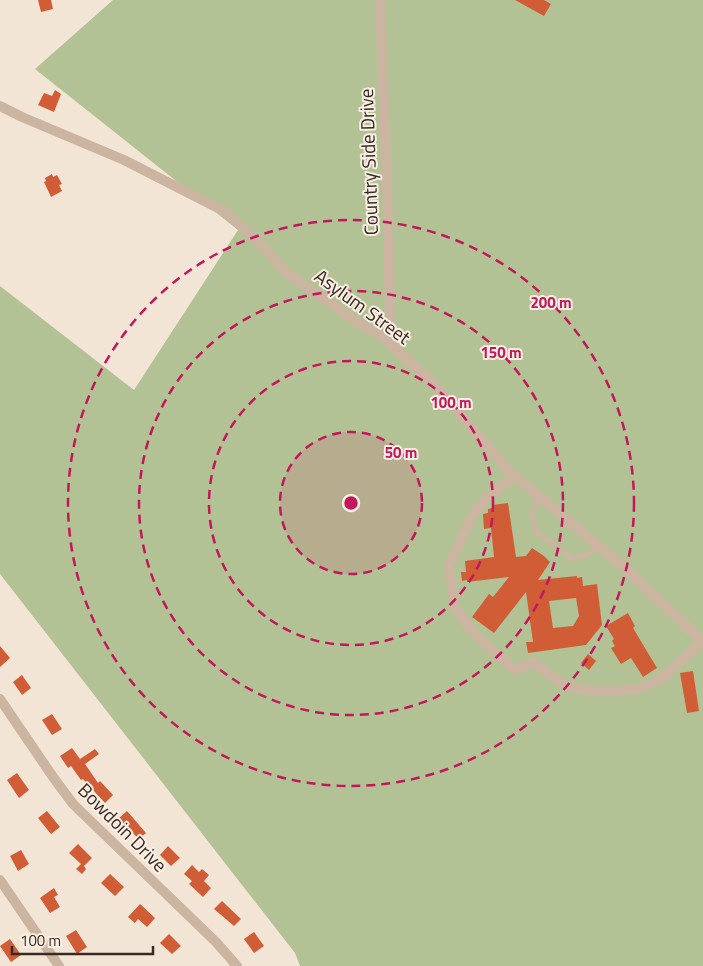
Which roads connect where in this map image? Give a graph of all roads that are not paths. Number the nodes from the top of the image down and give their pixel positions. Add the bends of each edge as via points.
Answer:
1 (380, 0) edge
2 (0, 106) edge
3 (390, 322) junction
4 (376, 332) junction
5 (399, 352) junction
6 (515, 476) junction
7 (539, 496) junction
8 (599, 547) junction
9 (703, 642) edge
10 (0, 699) edge
11 (0, 880) edge
12 (59, 966) edge
13 (238, 966) edge

1 - 3 street, Country Side Drive
2 - 4 street, Asylum Street via 124,160 224,211 288,273
3 - 4 street via 387,328
3 - 5 street, Country Side Drive
4 - 5 street, Asylum Street
5 - 6 street, Asylum Street via 432,382
6 - 7 street, Asylum Street
6 - 9 street via 486,498 472,516 449,566 455,608 479,639 516,670 534,662 572,688 603,691 637,689 660,680
7 - 8 street, Asylum Street
7 - 8 lane via 532,515 537,532 574,559
8 - 9 street, Asylum Street
10 - 13 street, Bowdoin Drive via 73,804
11 - 12 street

